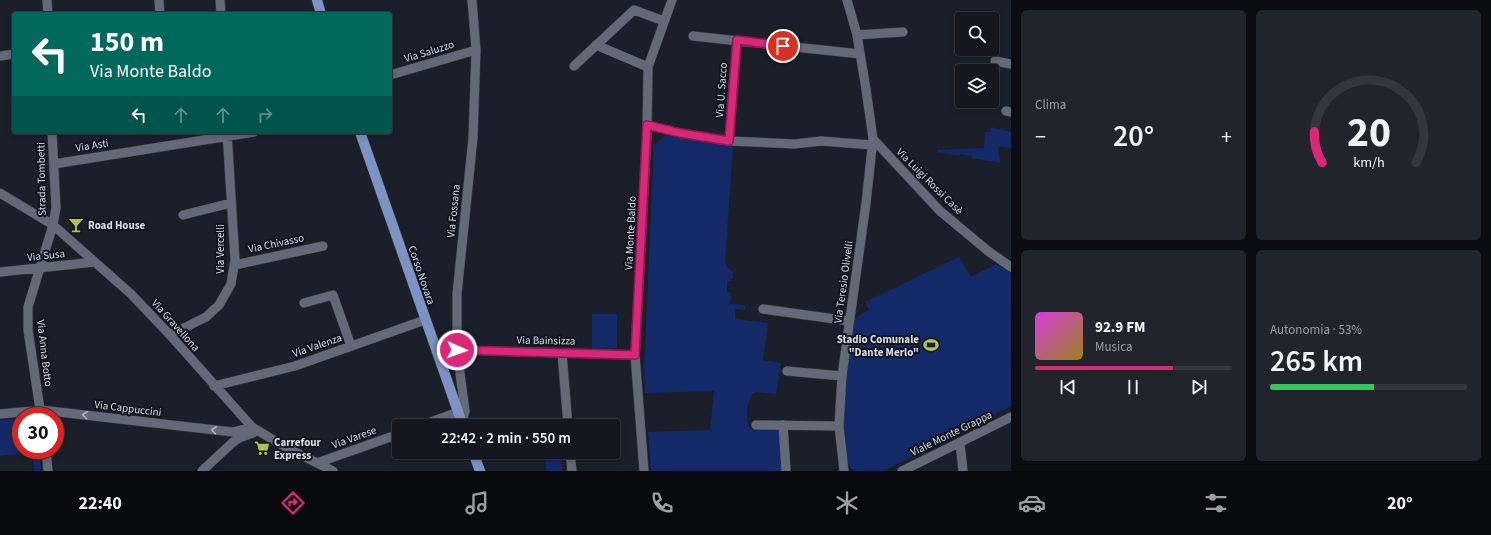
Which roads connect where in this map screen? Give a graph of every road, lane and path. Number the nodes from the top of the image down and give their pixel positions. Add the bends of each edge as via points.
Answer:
1 (47, 0) edge
2 (159, 0) edge
3 (220, 0) edge
4 (317, 0) edge
5 (472, 0) edge
6 (672, 0) edge
7 (847, 0) edge
8 (48, 12) edge
9 (160, 12) edge
10 (221, 12) edge
11 (320, 12) edge
12 (664, 21) junction
13 (904, 32) dead end
14 (857, 35) junction
15 (693, 36) dead end
16 (737, 40) junction
17 (596, 45) junction
18 (476, 50) junction
19 (12, 54) edge
20 (860, 54) junction
21 (0, 56) edge
22 (995, 61) dead end
23 (1011, 64) edge
24 (574, 66) dead end
25 (648, 67) junction
26 (392, 75) edge
27 (647, 125) junction
28 (52, 134) edge
29 (227, 134) edge
30 (361, 134) edge
31 (729, 141) junction
32 (872, 142) junction
33 (54, 164) junction
34 (0, 193) edge
35 (232, 203) junction
36 (183, 214) dead end
37 (54, 225) junction
38 (323, 246) dead end
39 (95, 262) junction
40 (234, 264) junction
41 (1011, 267) edge
42 (40, 268) junction
43 (0, 272) edge
44 (304, 303) dead end
45 (764, 309) dead end
46 (425, 320) junction
47 (850, 321) junction
48 (170, 335) junction
49 (350, 346) junction
50 (457, 350) junction
51 (562, 353) junction
52 (635, 355) junction
53 (787, 371) dead end
54 (842, 376) junction
55 (214, 386) junction
56 (40, 407) edge
57 (458, 412) junction
58 (0, 414) edge
59 (12, 414) edge
60 (64, 415) edge
61 (1011, 417) edge
62 (439, 419) edge
63 (461, 419) edge
64 (464, 419) edge
65 (567, 419) edge
66 (756, 425) dead end
67 (783, 425) junction
68 (839, 426) junction
69 (255, 429) junction
70 (392, 436) edge
71 (960, 443) junction
72 (47, 459) edge
73 (476, 459) edge
74 (571, 459) edge
75 (317, 463) junction
76 (48, 471) edge
77 (202, 471) edge
78 (333, 471) edge
79 (480, 471) edge
80 (572, 471) edge
81 (644, 471) edge
82 (786, 471) edge
83 (844, 471) edge
84 (902, 471) edge
85 (963, 471) edge

1 - 8 street
2 - 9 street
3 - 10 street
4 - 11 main road
5 - 18 street, Via Fossana
6 - 12 street, Via Monte Baldo
7 - 14 street, Via Teresio Olivelli
12 - 17 street via 634,10
12 - 25 street, Via Monte Baldo
13 - 14 street
14 - 20 street, Via Teresio Olivelli
15 - 16 street
16 - 20 street
16 - 31 street, Via U. Sacco
17 - 24 street
17 - 25 street
18 - 26 street, Via Saluzzo
18 - 50 street, Via Fossana via 473,138 457,294
19 - 21 street
20 - 32 street, Via Teresio Olivelli
22 - 23 street
25 - 27 street, Via Monte Baldo
27 - 31 street
27 - 52 street, Via Monte Baldo
28 - 33 street, Strada Tombetti
29 - 33 street, Via Asti
29 - 35 street, Via Vercelli
30 - 46 main road, Corso Novara
31 - 32 street via 795,144 821,141
32 - 41 street, Via Luigi Rossi Casè via 940,211
32 - 47 street, Via Teresio Olivelli
33 - 37 street, Strada Tombetti
34 - 37 street, Via Gravellona
35 - 36 street
35 - 40 street, Via Vercelli
37 - 39 street, Via Gravellona
37 - 42 street, Via Anna Botto
38 - 40 street, Via Chivasso
39 - 42 street, Via Susa
39 - 48 street, Via Gravellona via 131,294
40 - 48 street, Via Vercelli via 231,284 219,305 206,316
42 - 43 street, Via Susa
42 - 56 street, Via Anna Botto via 28,307 28,330
44 - 49 street via 333,295
45 - 47 street
46 - 49 street, Via Valenza
46 - 57 main road, Corso Novara
47 - 54 street, Via Teresio Olivelli
48 - 55 street, Via Gravellona
49 - 55 street, Via Valenza via 295,366
50 - 51 street, Via Bainsizza
50 - 64 street, Via Fossana
51 - 52 street, Via Bainsizza
51 - 65 street
52 - 81 street, Via Monte Baldo
53 - 54 street
54 - 68 street, Via Teresio Olivelli
55 - 69 street, Via Gravellona
57 - 62 street
57 - 63 main road, Corso Novara
58 - 59 street, Via Cappuccini
69 -> 60 street, Via Cappuccini via 233,432
61 - 71 street, Viale Monte Grappa
66 - 67 street
67 - 68 street
67 - 82 street
68 - 83 street, Via Teresio Olivelli
69 - 75 street, Via Gravellona
69 - 77 street via 232,443
70 - 75 street, Via Varese
71 - 84 street, Viale Monte Grappa
71 - 85 street
72 - 76 street
73 - 79 main road
74 - 80 street
75 - 78 street, Via Gravellona

